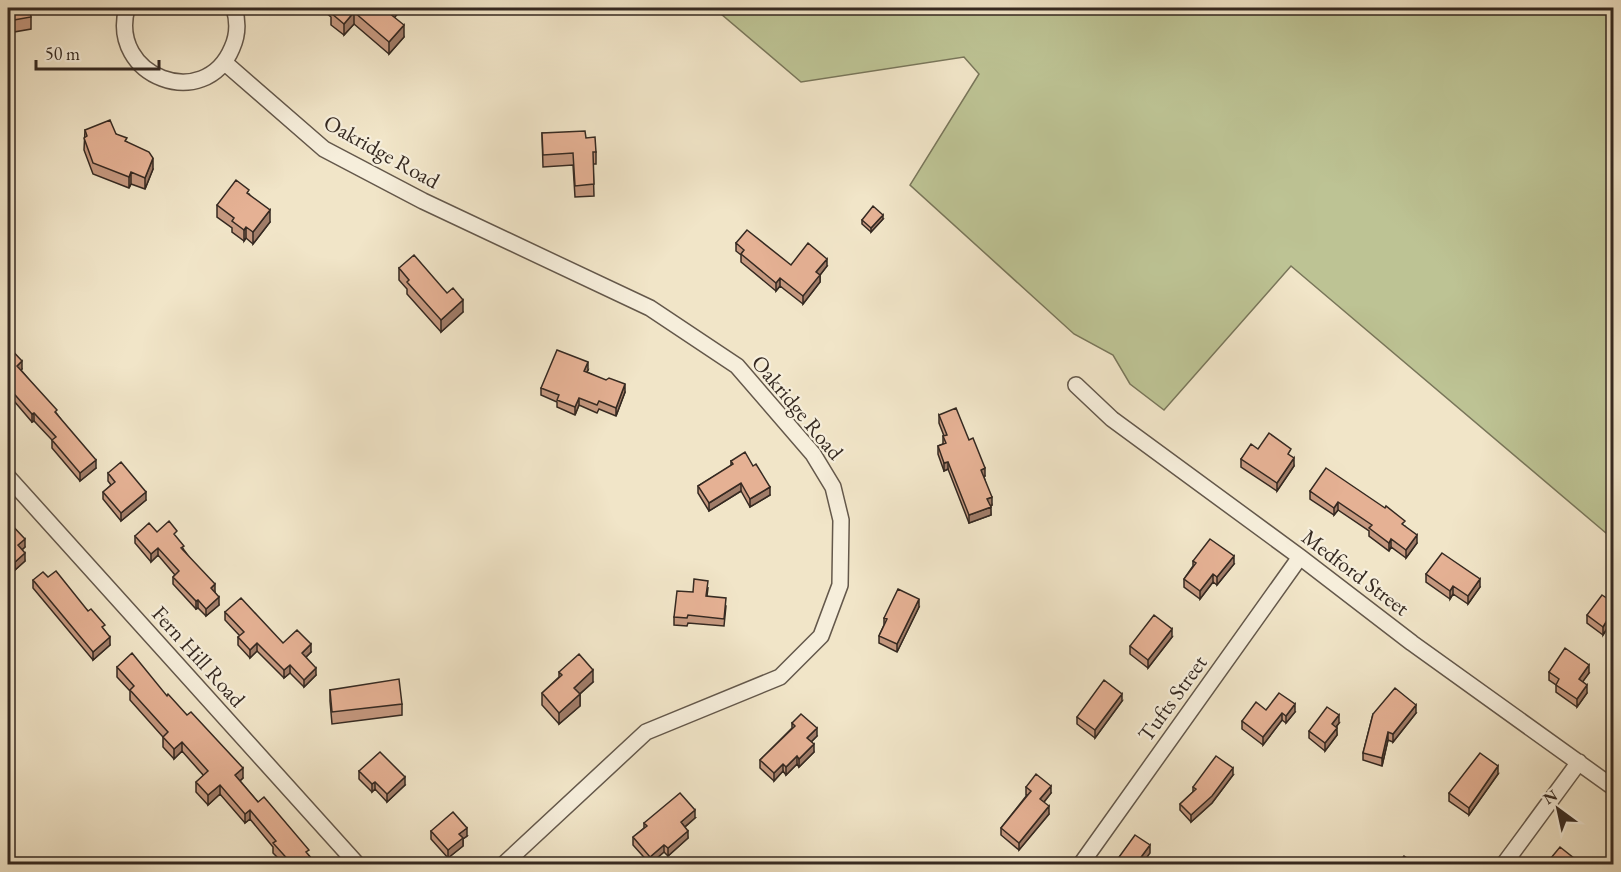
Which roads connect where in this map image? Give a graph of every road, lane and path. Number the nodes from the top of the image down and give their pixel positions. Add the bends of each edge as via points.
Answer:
1 (128, 8) edge
2 (234, 8) edge
3 (224, 62) junction
4 (1076, 385) dead end
5 (8, 477) edge
6 (1300, 557) junction
7 (1579, 762) junction
8 (1614, 788) edge
9 (357, 864) edge
10 (504, 864) edge
11 (1081, 864) edge
12 (1504, 864) edge

1 - 3 street via 124,27 128,46 138,63 153,75 171,81 191,81 209,75
2 - 3 street via 236,39
3 - 10 street, Oakridge Road via 324,149 423,201 650,308 737,366 813,454 833,487 841,520 840,585 821,636 780,677 646,732
4 - 6 street, Medford Street via 1112,419
5 - 9 street, Fern Hill Road
6 - 7 street, Medford Street
6 - 11 street, Tufts Street
7 - 8 street, Medford Street
7 - 12 street

